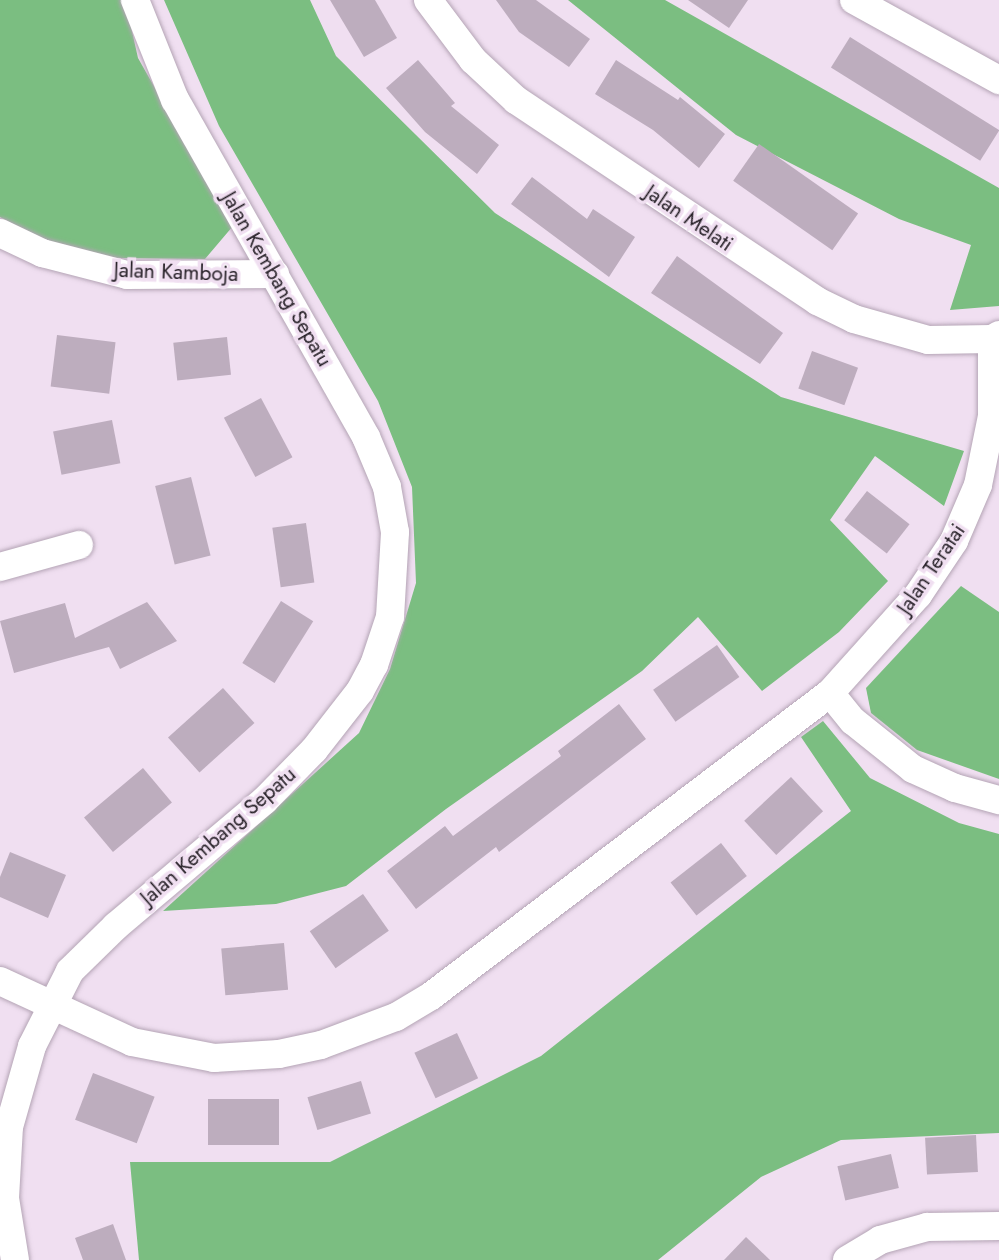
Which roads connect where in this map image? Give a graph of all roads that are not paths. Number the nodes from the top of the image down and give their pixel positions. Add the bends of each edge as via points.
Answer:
1 (135, 0) edge
2 (428, 0) edge
3 (854, 0) edge
4 (999, 80) edge
5 (0, 233) edge
6 (275, 274) junction
7 (996, 337) edge
8 (79, 545) dead end
9 (0, 567) edge
10 (830, 693) junction
11 (999, 800) edge
12 (0, 981) edge
13 (53, 1010) junction
14 (999, 1226) edge
15 (15, 1260) edge
16 (847, 1260) edge

1 - 6 street, Jalan Kembang Sepatu via 175,100
2 - 7 street, Jalan Melati via 473,60 516,100 817,301 854,318 928,340
3 - 4 street
5 - 6 street, Jalan Kamboja via 41,253 127,275
6 - 13 street, Jalan Kembang Sepatu via 366,437 387,486 395,533 390,617 374,665 331,730 264,801 125,917 70,971
7 - 10 street, Jalan Teratai via 992,416 968,514 918,595
8 - 9 street
10 - 11 street via 853,721 914,769 955,788
10 - 13 street, Jalan Teratai via 483,958 396,1017 359,1034 278,1054 214,1058 159,1051
12 - 13 street, Jalan Teratai
13 - 15 street, Jalan Kembang Sepatu via 32,1046 9,1127 5,1198
14 - 16 street via 927,1227 880,1240

